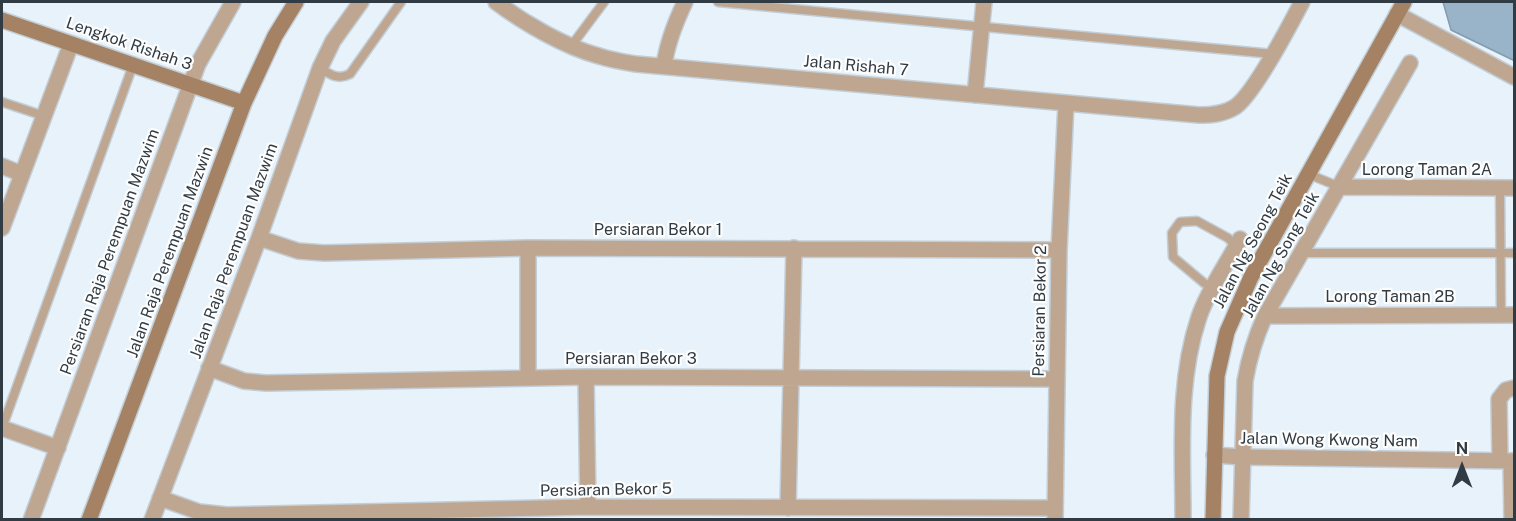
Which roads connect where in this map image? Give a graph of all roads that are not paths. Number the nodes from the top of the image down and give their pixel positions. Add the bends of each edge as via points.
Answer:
1 (233, 2) edge
2 (296, 2) edge
3 (401, 2) edge
4 (496, 2) edge
5 (524, 2) edge
6 (604, 2) edge
7 (685, 2) edge
8 (718, 2) edge
9 (984, 2) edge
10 (1302, 2) edge
11 (357, 3) edge
12 (1401, 8) edge
13 (514, 15) junction
14 (2, 20) edge
15 (982, 25) junction
16 (71, 44) junction
17 (572, 45) junction
18 (1273, 54) junction
19 (1410, 63) dead end
20 (134, 65) junction
21 (664, 66) junction
22 (320, 68) junction
23 (1515, 77) edge
24 (191, 84) junction
25 (975, 95) junction
26 (2, 102) edge
27 (1066, 103) junction
28 (244, 104) junction
29 (44, 116) junction
30 (2, 166) edge
31 (22, 174) junction
32 (1308, 174) junction
33 (1340, 188) junction
34 (1507, 188) edge
35 (2, 228) edge
36 (259, 238) junction
37 (1238, 242) joint
38 (528, 248) junction
39 (794, 248) junction
40 (1059, 250) junction
41 (1301, 254) junction
42 (1501, 254) junction
43 (1515, 254) edge
44 (1214, 288) junction
45 (1508, 315) edge
46 (1265, 316) junction
47 (209, 368) junction
48 (586, 377) junction
49 (790, 377) junction
50 (528, 378) junction
51 (1056, 379) junction
52 (1515, 388) edge
53 (2, 428) edge
54 (58, 448) junction
55 (1214, 455) junction
56 (1242, 457) junction
57 (1508, 461) edge
58 (160, 498) junction
59 (588, 507) junction
60 (788, 508) junction
61 (520, 514) edge
62 (1055, 514) edge
63 (387, 516) edge
64 (31, 519) edge
65 (89, 519) edge
66 (152, 519) edge
67 (1183, 519) edge
68 (1213, 519) edge
69 (1241, 519) edge
70 (1512, 519) edge

1 - 24 street, Persiaran Raja Perempuan Mazwim
2 - 28 main road, Jalan Raja Perempuan Mazwin via 275,36
3 - 22 lane via 350,74 336,77
4 - 13 street, Jalan Rishah 7
5 - 13 street
6 - 17 lane
7 - 21 street via 669,40
8 - 15 lane
9 - 15 street
10 - 18 street
11 - 22 street, Jalan Raja Perempuan Mazwim
12 - 23 street
12 - 32 main road, Jalan Ng Seong Teik
13 - 17 street, Jalan Rishah 7
14 - 16 main road, Lengkok Rishah 3
15 - 18 lane
15 - 25 street
16 - 20 main road, Lengkok Rishah 3
16 - 29 street
17 - 21 street, Jalan Rishah 7 via 597,56
18 - 27 street, Jalan Rishah 7 via 1244,98 1236,106 1214,115
19 - 33 street, Jalan Ng Song Teik
20 - 24 main road, Lengkok Rishah 3
20 - 53 lane
21 - 25 street, Jalan Rishah 7
22 - 36 street, Jalan Raja Perempuan Mazwim
24 - 28 main road, Lengkok Rishah 3
24 - 54 street, Persiaran Raja Perempuan Mazwim
25 - 27 street, Jalan Rishah 7
26 - 29 lane
27 - 40 street, Persiaran Bekor 2
28 - 65 main road, Jalan Raja Perempuan Mazwin
29 - 31 street
30 - 31 street
31 - 35 street
32 - 33 lane
32 - 55 main road, Jalan Ng Seong Teik via 1251,277 1227,332 1217,375
33 - 34 street, Lorong Taman 2A
33 - 41 street, Jalan Ng Song Teik
34 - 42 lane
36 - 38 street, Persiaran Bekor 1 via 298,251 324,253
36 - 47 street, Jalan Raja Perempuan Mazwim
37 - 44 street, Jalan Ng Seong Teik
37 - 44 lane via 1197,221 1180,222 1172,232 1173,258
38 - 39 street, Persiaran Bekor 1
38 - 50 street
39 - 40 street, Persiaran Bekor 1
39 - 49 street
40 - 51 street, Persiaran Bekor 2
41 - 42 lane
41 - 46 street, Jalan Ng Song Teik
42 - 43 lane
42 - 45 lane
44 - 67 street, Jalan Ng Seong Teik via 1190,347 1184,384
45 - 46 street, Lorong Taman 2B
46 - 56 street, Jalan Ng Song Teik via 1245,381
47 - 50 street, Persiaran Bekor 3 via 244,381 266,383
47 - 58 street, Jalan Raja Perempuan Mazwim
48 - 49 street, Persiaran Bekor 3
48 - 50 street, Persiaran Bekor 3
48 - 59 street
49 - 51 street, Persiaran Bekor 3
49 - 60 street
51 - 62 street, Persiaran Bekor 2
52 - 57 street via 1506,390 1499,399
53 - 54 street
54 - 64 street, Persiaran Raja Perempuan Mazwim
55 - 56 street, Jalan Wong Kwong Nam
55 - 68 main road, Jalan Ng Seong Teik
56 - 57 street, Jalan Wong Kwong Nam
56 - 69 street, Jalan Ng Song Teik
57 - 70 street
58 - 63 street, Persiaran Bekor 5 via 199,512 227,515
58 - 66 street, Jalan Raja Perempuan Mazwim
59 - 60 street, Persiaran Bekor 5
59 - 61 street, Persiaran Bekor 5
60 - 62 street, Persiaran Bekor 5
61 - 63 street, Persiaran Bekor 5

